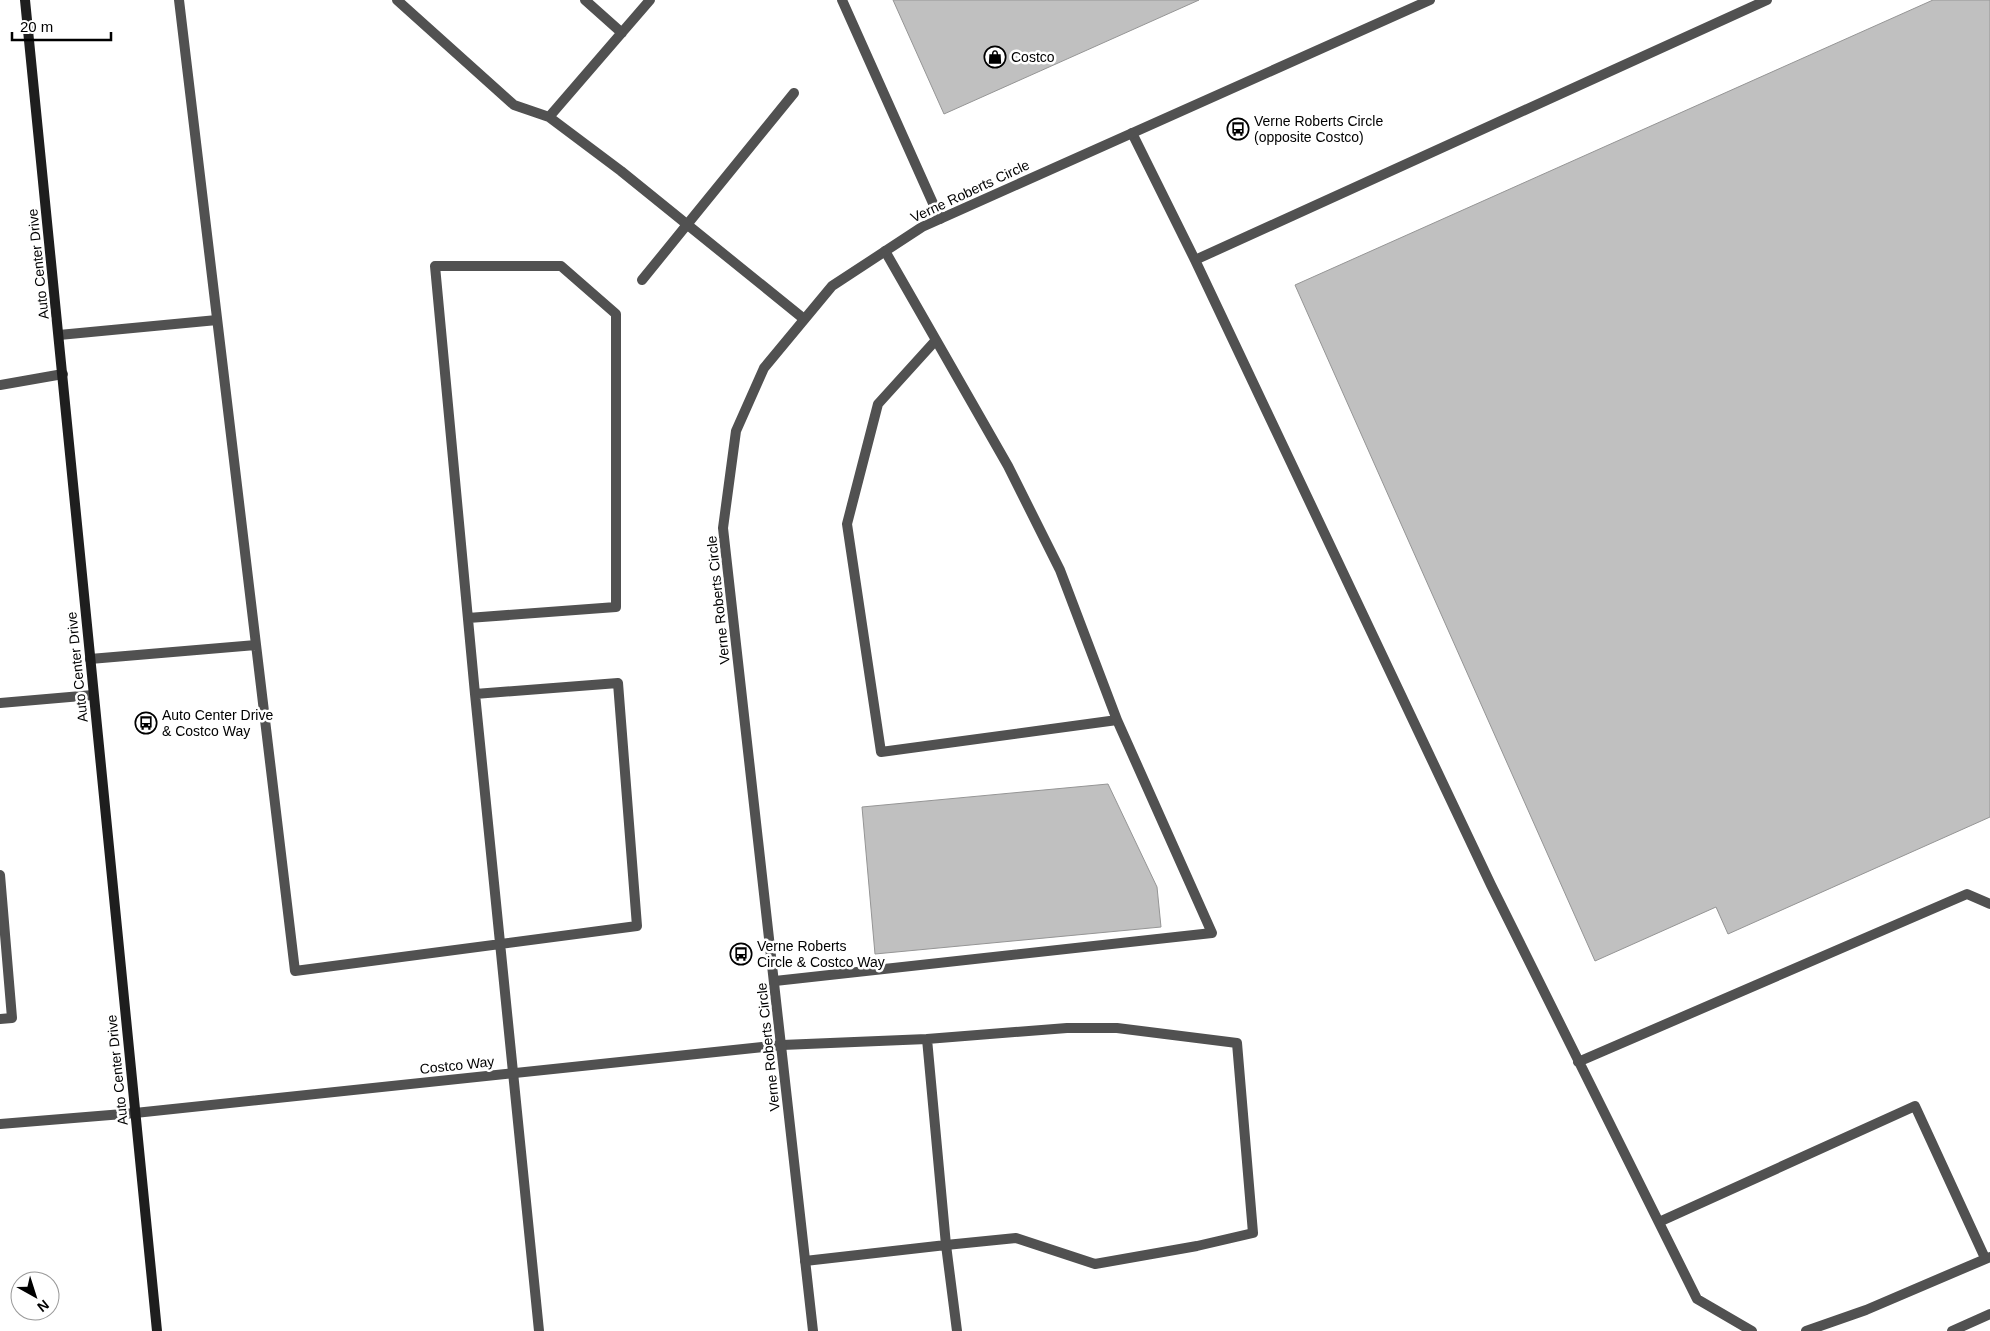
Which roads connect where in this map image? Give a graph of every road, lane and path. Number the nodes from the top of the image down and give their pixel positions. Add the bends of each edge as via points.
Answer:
1 (25, 0) edge
2 (179, 0) edge
3 (397, 0) edge
4 (585, 0) edge
5 (650, 0) edge
6 (842, 0) edge
7 (1430, 0) edge
8 (1767, 0) edge
9 (622, 33) junction
10 (794, 93) dead end
11 (549, 117) junction
12 (1132, 133) junction
13 (940, 219) junction
14 (688, 224) junction
15 (885, 251) junction
16 (1194, 260) junction
17 (642, 280) dead end
18 (804, 319) junction
19 (217, 320) junction
20 (59, 335) junction
21 (936, 340) junction
22 (63, 374) junction
23 (0, 385) edge
24 (468, 618) junction
25 (256, 645) junction
26 (90, 659) junction
27 (475, 694) junction
28 (93, 695) junction
29 (0, 703) edge
30 (1116, 720) junction
31 (0, 876) edge
32 (1990, 904) edge
33 (500, 945) junction
34 (774, 982) junction
35 (0, 1019) edge
36 (927, 1039) junction
37 (782, 1045) junction
38 (1578, 1062) junction
39 (513, 1073) junction
40 (135, 1112) junction
41 (0, 1124) edge
42 (1659, 1222) junction
43 (946, 1245) junction
44 (1988, 1258) edge
45 (805, 1261) junction
46 (1990, 1314) edge
47 (156, 1331) edge
48 (539, 1331) edge
49 (813, 1331) edge
50 (957, 1331) edge
51 (1752, 1331) edge
52 (1806, 1331) edge
53 (1952, 1331) edge

1 - 20 main road, Auto Center Drive
2 - 19 street
3 - 11 street via 514,105
4 - 9 street
5 - 9 street
6 - 13 street
7 - 12 street, Verne Roberts Circle
8 - 16 street
9 - 11 street
10 - 14 street
11 - 14 street
12 - 13 street, Verne Roberts Circle
12 - 16 street
13 - 15 street, Verne Roberts Circle
14 - 17 street
14 - 18 street
15 - 18 street, Verne Roberts Circle via 832,286
15 - 21 street
16 - 38 street
18 - 34 street, Verne Roberts Circle via 764,368 736,431 723,528
19 - 20 street
19 - 25 street
20 - 22 main road, Auto Center Drive
21 - 30 street via 1008,466 1060,570
21 - 30 street via 878,404 848,524 881,752
22 - 23 street
22 - 26 main road, Auto Center Drive
24 - 24 street via 616,607 616,314 561,266 435,266
24 - 27 street
25 - 26 street
25 - 33 street via 295,971
26 - 28 main road, Auto Center Drive
27 - 33 street
27 - 33 street via 618,683 637,926
28 - 29 street
28 - 40 main road, Auto Center Drive
30 - 34 street via 1212,933
31 - 35 street via 12,1018
32 - 38 street via 1967,894
33 - 39 street
34 - 37 street, Verne Roberts Circle
36 - 37 street, Costco Way
36 - 43 street
36 - 43 street, Costco Way via 1067,1028 1117,1028 1237,1043 1253,1233 1095,1264 1016,1238
37 - 39 street, Costco Way
37 - 45 street, Verne Roberts Circle
38 - 42 street
39 - 40 street, Costco Way
39 - 48 street
40 - 41 street, Costco Way
40 - 47 main road, Auto Center Drive
42 - 44 street via 1916,1106
42 - 51 street via 1697,1299
43 - 45 street
43 - 50 street
44 - 52 street via 1866,1310
45 - 49 street, Verne Roberts Circle
46 - 53 street

